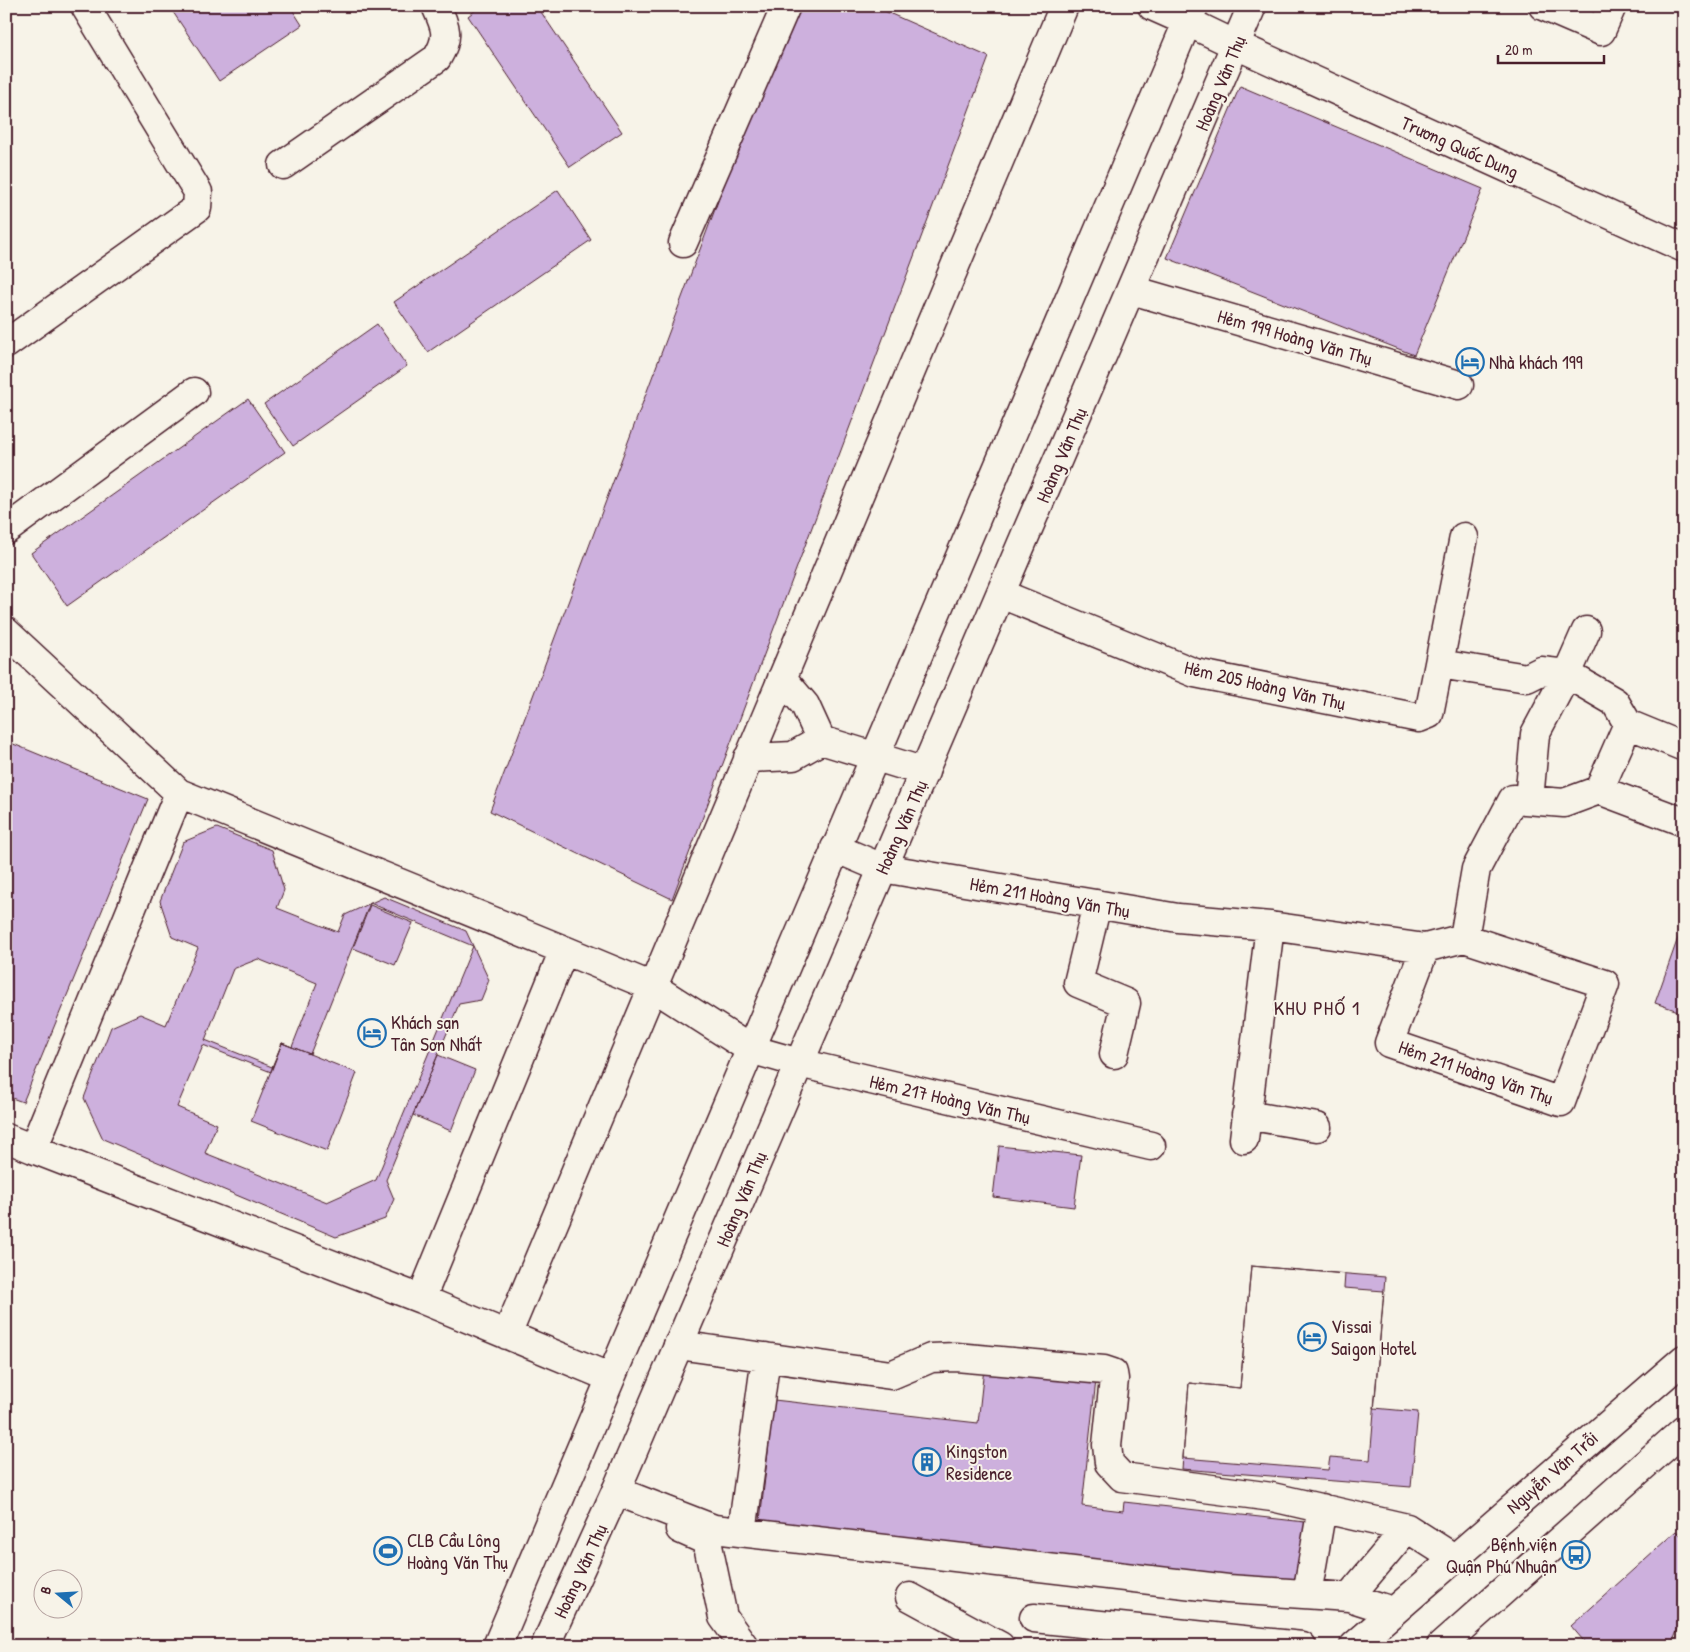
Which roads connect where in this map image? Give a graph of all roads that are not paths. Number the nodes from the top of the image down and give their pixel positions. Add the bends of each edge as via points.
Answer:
1 (85, 6) edge
2 (436, 6) edge
3 (786, 6) edge
4 (1064, 6) edge
5 (1152, 6) edge
6 (1252, 6) edge
7 (1543, 6) edge
8 (1612, 6) edge
9 (1191, 14) edge
10 (1236, 46) junction
11 (282, 165) dead end
12 (683, 243) dead end
13 (1684, 248) edge
14 (1132, 290) junction
15 (6, 344) edge
16 (1459, 385) dead end
17 (194, 392) dead end
18 (6, 530) edge
19 (1464, 537) dead end
20 (1001, 594) junction
21 (1586, 631) dead end
22 (6, 632) edge
23 (1439, 664) junction
24 (1567, 674) junction
25 (782, 678) junction
26 (1628, 724) junction
27 (821, 740) junction
28 (1684, 747) edge
29 (875, 756) junction
30 (748, 758) junction
31 (925, 772) junction
32 (1599, 790) junction
33 (178, 793) junction
34 (1529, 800) junction
35 (1684, 822) edge
36 (835, 848) junction
37 (882, 868) junction
38 (1096, 904) junction
39 (1270, 926) junction
40 (1464, 938) junction
41 (1425, 948) junction
42 (564, 950) junction
43 (653, 987) junction
44 (750, 1049) junction
45 (1114, 1054) dead end
46 (799, 1063) junction
47 (1317, 1127) dead end
48 (6, 1138) edge
49 (1151, 1146) dead end
50 (33, 1149) junction
51 (421, 1299) junction
52 (507, 1335) junction
53 (678, 1345) junction
54 (766, 1357) junction
55 (1684, 1358) edge
56 (609, 1377) junction
57 (1684, 1430) edge
58 (614, 1495) junction
59 (1322, 1508) junction
60 (1408, 1528) junction
61 (742, 1532) junction
62 (1454, 1558) junction
63 (1307, 1594) junction
64 (910, 1597) dead end
65 (1349, 1597) junction
66 (1393, 1611) junction
67 (1034, 1618) dead end
68 (497, 1646) edge
69 (545, 1646) edge
70 (744, 1646) edge
71 (1000, 1646) edge
72 (1302, 1646) edge
73 (1354, 1646) edge
74 (1441, 1646) edge

1 - 15 main road via 198,192 197,208
2 - 11 main road via 446,28 446,43 437,58
3 - 12 main road
4 - 25 main road
5 - 9 main road, Trương Quốc Dung
6 - 10 main road, Hoàng Văn Thụ
7 - 8 main road via 1601,31
9 - 10 main road, Trương Quốc Dung
9 - 29 main road
10 - 13 main road, Trương Quốc Dung
10 - 14 main road, Hoàng Văn Thụ
14 - 16 main road, Hẻm 199 Hoàng Văn Thụ
14 - 20 main road, Hoàng Văn Thụ
17 - 18 main road
19 - 23 main road, Hẻm 205 Hoàng Văn Thụ
20 - 23 main road, Hẻm 205 Hoàng Văn Thụ via 1195,673 1419,718 1429,714
20 - 31 main road, Hoàng Văn Thụ
21 - 24 main road
22 - 33 main road
23 - 24 main road via 1527,678 1541,671
24 - 26 main road via 1615,702
24 - 34 main road via 1535,734
25 - 27 main road via 805,705
25 - 30 main road
26 - 28 main road
26 - 32 main road
27 - 29 main road
27 - 30 main road via 793,756
29 - 31 main road
29 - 36 main road
30 - 43 main road
31 - 37 main road, Hoàng Văn Thụ
32 - 34 main road via 1564,803
32 - 35 main road
33 - 42 main road, Hẻm 217 Hoàng Văn Thụ
33 - 50 main road
34 - 40 main road via 1513,799 1476,869
36 - 37 main road, Hẻm 211 Hoàng Văn Thụ
36 - 44 main road
37 - 38 main road, Hẻm 211 Hoàng Văn Thụ
37 - 46 main road, Hoàng Văn Thụ
38 - 39 main road, Hẻm 211 Hoàng Văn Thụ via 1178,918
38 - 45 main road via 1078,983 1126,1003
39 - 41 main road, Hẻm 211 Hoàng Văn Thụ
39 - 47 main road via 1245,1127
40 - 41 main road, Hẻm 211 Hoàng Văn Thụ
40 - 41 main road, Hẻm 211 Hoàng Văn Thụ via 1605,984 1561,1102 1389,1043
42 - 43 main road, Hẻm 217 Hoàng Văn Thụ
42 - 51 main road
43 - 44 main road, Hẻm 217 Hoàng Văn Thụ
43 - 52 main road
44 - 46 main road, Hẻm 217 Hoàng Văn Thụ
44 - 56 main road
46 - 49 main road, Hẻm 217 Hoàng Văn Thụ
46 - 53 main road, Hoàng Văn Thụ
48 - 50 main road
50 - 51 main road
51 - 52 main road
52 - 56 main road
53 - 54 main road
53 - 58 main road, Hoàng Văn Thụ
54 - 59 main road via 891,1375 931,1358 956,1357 1113,1373 1106,1445 1109,1463 1122,1476 1272,1497
54 - 61 main road
55 - 62 main road, Nguyễn Văn Trỗi
56 - 68 main road
57 - 74 main road
58 - 61 main road via 714,1529
58 - 69 main road, Hoàng Văn Thụ
58 - 70 main road via 707,1540 723,1617
59 - 60 main road
59 - 63 main road
60 - 62 main road
60 - 65 main road
61 - 63 main road via 1228,1589
62 - 66 main road, Nguyễn Văn Trỗi
63 - 65 main road
64 - 71 main road
65 - 66 main road
66 - 73 main road, Nguyễn Văn Trỗi
67 - 72 main road

